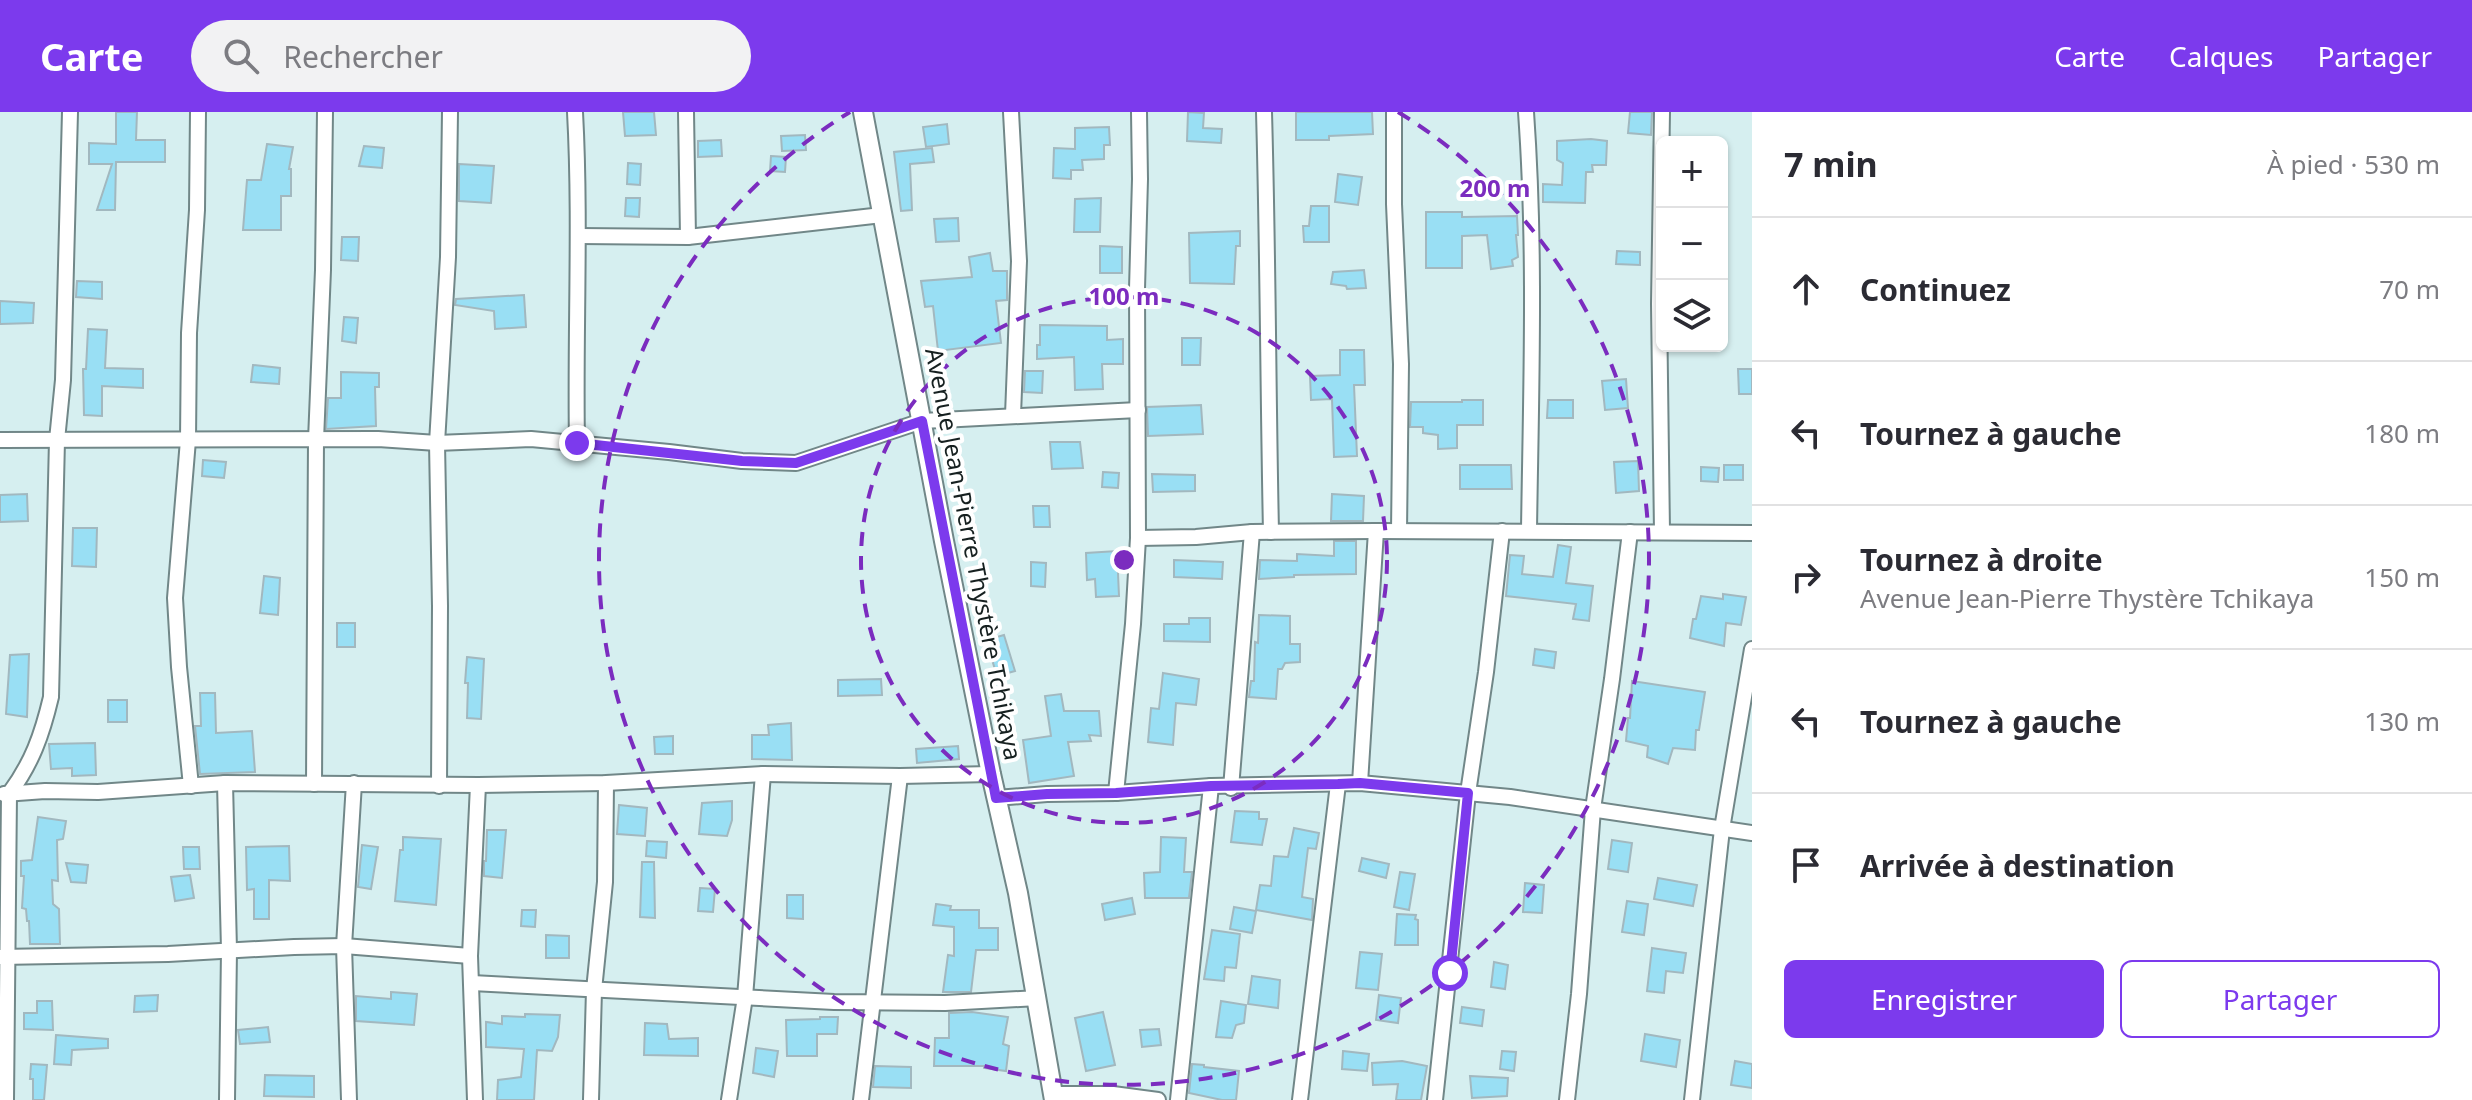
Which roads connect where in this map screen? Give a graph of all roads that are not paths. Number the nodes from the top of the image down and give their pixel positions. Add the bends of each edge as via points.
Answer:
1 (70, 112) edge
2 (198, 112) edge
3 (325, 112) edge
4 (450, 112) edge
5 (575, 112) edge
6 (686, 112) edge
7 (863, 112) edge
8 (1011, 112) edge
9 (1139, 112) edge
10 (1264, 112) edge
11 (1394, 112) edge
12 (1526, 112) edge
13 (1662, 112) edge
14 (882, 215) junction
15 (579, 236) junction
16 (688, 237) junction
17 (1138, 410) junction
18 (1013, 415) junction
19 (922, 421) junction
20 (0, 440) edge
21 (57, 440) junction
22 (188, 440) junction
23 (316, 440) junction
24 (437, 443) junction
25 (577, 443) junction
26 (1529, 530) junction
27 (1376, 531) junction
28 (1399, 531) junction
29 (1502, 531) junction
30 (1252, 532) junction
31 (1271, 532) junction
32 (1630, 532) junction
33 (1662, 532) junction
34 (1752, 533) edge
35 (1138, 538) junction
36 (1752, 649) edge
37 (763, 774) junction
38 (991, 774) junction
39 (900, 776) junction
40 (225, 783) junction
41 (354, 783) junction
42 (606, 783) junction
43 (1360, 783) junction
44 (314, 784) junction
45 (1338, 784) junction
46 (478, 785) junction
47 (191, 786) junction
48 (439, 786) junction
49 (1211, 786) junction
50 (1231, 788) junction
51 (1116, 793) junction
52 (1468, 793) junction
53 (4, 794) edge
54 (996, 798) junction
55 (1593, 809) junction
56 (1722, 829) junction
57 (1752, 833) edge
58 (344, 946) junction
59 (229, 950) junction
60 (470, 956) junction
61 (4, 957) edge
62 (472, 983) junction
63 (594, 990) junction
64 (745, 997) junction
65 (1038, 998) junction
66 (874, 1002) junction
67 (1054, 1097) edge
68 (6, 1100) edge
69 (227, 1100) edge
70 (349, 1100) edge
71 (475, 1100) edge
72 (591, 1100) edge
73 (729, 1100) edge
74 (861, 1100) edge
75 (1158, 1100) edge
76 (1178, 1100) edge
77 (1300, 1100) edge
78 (1435, 1100) edge
79 (1567, 1100) edge
80 (1692, 1100) edge

1 - 21 street
2 - 22 street
3 - 23 street
4 - 24 street
5 - 15 street
6 - 16 street
7 - 14 street, Avenue Jean-Pierre Thystère Tchikaya
8 - 18 street via 1019,261
9 - 17 street
10 - 31 street
11 - 28 street
12 - 26 street via 1532,264
13 - 33 street
14 - 16 street
14 - 19 street, Avenue Jean-Pierre Thystère Tchikaya
15 - 16 street
15 - 25 street
17 - 18 street
17 - 35 street
18 - 19 street
19 - 25 street via 796,463
19 - 38 street, Avenue Jean-Pierre Thystère Tchikaya
20 - 21 street
21 - 22 street
21 - 53 street via 51,697 27,770
22 - 23 street
22 - 47 street via 175,598
23 - 24 street
23 - 44 street
24 - 25 street
24 - 48 street
26 - 29 street
26 - 32 street
27 - 28 street
27 - 31 street
27 - 43 street
28 - 29 street
29 - 52 street
30 - 31 street
30 - 35 street
30 - 50 street
32 - 33 street
32 - 55 street
33 - 34 street
35 - 51 street
36 - 56 street
37 - 39 street
37 - 42 street
37 - 64 street
38 - 39 street
38 - 54 street, Avenue Jean-Pierre Thystère Tchikaya
39 - 66 street
40 - 44 street
40 - 47 street
40 - 59 street
41 - 44 street
41 - 48 street
41 - 58 street
42 - 46 street
42 - 63 street via 605,882
43 - 45 street
43 - 52 street
45 - 50 street
45 - 77 street
46 - 48 street
46 - 60 street
47 - 53 street
49 - 50 street
49 - 51 street
49 - 76 street
51 - 54 street
52 - 55 street
52 - 78 street
53 - 61 street
54 - 65 street, Avenue Jean-Pierre Thystère Tchikaya
55 - 56 street
55 - 79 street
56 - 57 street
56 - 80 street
58 - 59 street
58 - 60 street
58 - 70 street
59 - 61 street
59 - 69 street
60 - 62 street
61 - 68 street
62 - 63 street
62 - 71 street
63 - 64 street
63 - 72 street
64 - 66 street
64 - 73 street
65 - 66 street
65 - 67 street, Avenue Jean-Pierre Thystère Tchikaya
66 - 74 street
67 - 75 street via 1113,1094

